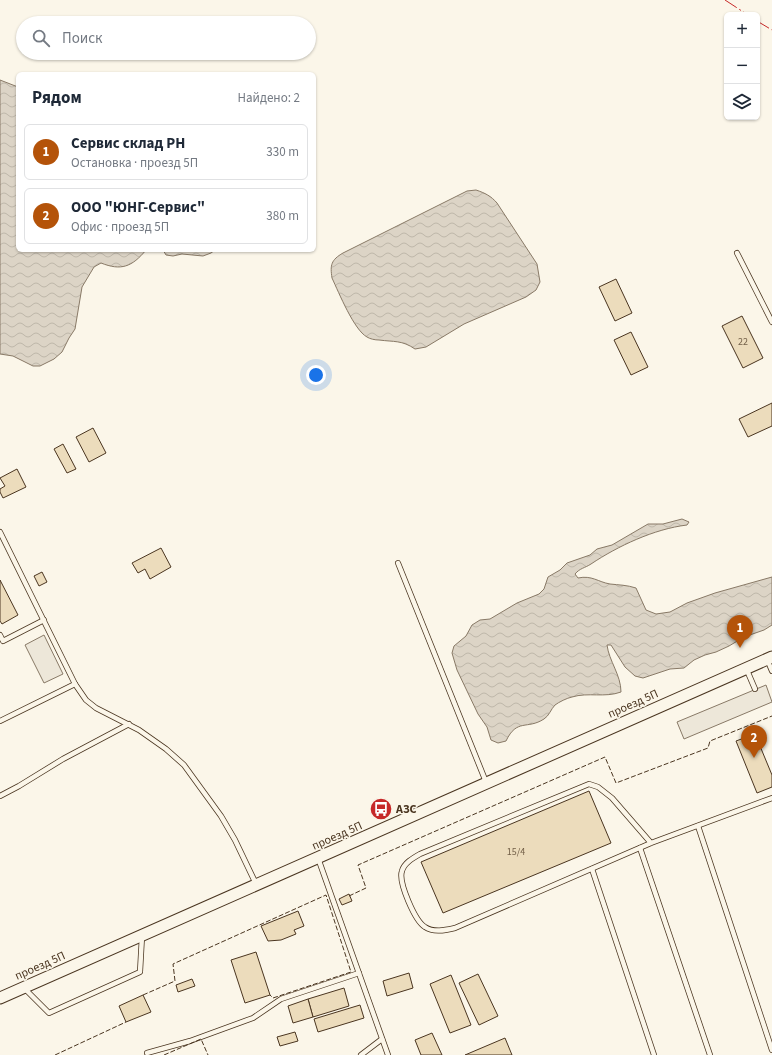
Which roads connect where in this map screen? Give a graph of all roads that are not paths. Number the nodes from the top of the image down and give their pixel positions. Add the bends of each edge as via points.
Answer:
1 (737, 253) dead end
2 (772, 322) edge
3 (0, 532) edge
4 (398, 563) dead end
5 (44, 620) junction
6 (0, 635) edge
7 (769, 658) edge
8 (746, 668) junction
9 (772, 671) edge
10 (75, 684) junction
11 (755, 689) dead end
12 (0, 721) edge
13 (129, 724) junction
14 (486, 784) junction
15 (0, 796) edge
16 (772, 798) edge
17 (698, 826) junction
18 (651, 843) junction
19 (640, 848) junction
20 (318, 858) junction
21 (592, 869) junction
22 (257, 885) junction
23 (142, 935) junction
24 (359, 973) junction
25 (24, 988) junction
26 (0, 998) edge
27 (382, 1039) junction
28 (772, 1050) edge
29 (147, 1053) dead end
30 (361, 1055) edge
31 (388, 1055) edge
32 (654, 1055) edge
33 (710, 1055) edge

1 - 2 lane
3 - 5 lane
4 - 14 lane
5 - 6 lane via 3,641
5 - 10 lane
7 - 8 street, проезд 5П
7 - 9 lane
8 - 11 lane
8 - 14 street, проезд 5П
10 - 12 lane
10 - 13 lane via 86,700 96,708
13 - 15 lane
13 - 22 lane via 166,749 184,765 221,816
14 - 20 street, проезд 5П
16 - 17 lane
17 - 18 lane
17 - 28 lane
18 - 19 lane
18 - 21 lane via 612,798 598,787 589,784 420,854 407,862 401,871 402,885 417,920 426,927 440,931 455,928
19 - 21 lane
19 - 33 lane
20 - 22 street, проезд 5П
20 - 24 lane
21 - 32 lane
22 - 23 street, проезд 5П
23 - 25 street, проезд 5П
23 - 25 lane via 140,972 77,1001 49,1013
24 - 27 lane
24 - 29 lane via 281,999 253,1018 190,1041
25 - 26 street, проезд 5П
27 - 30 lane
27 - 31 lane

